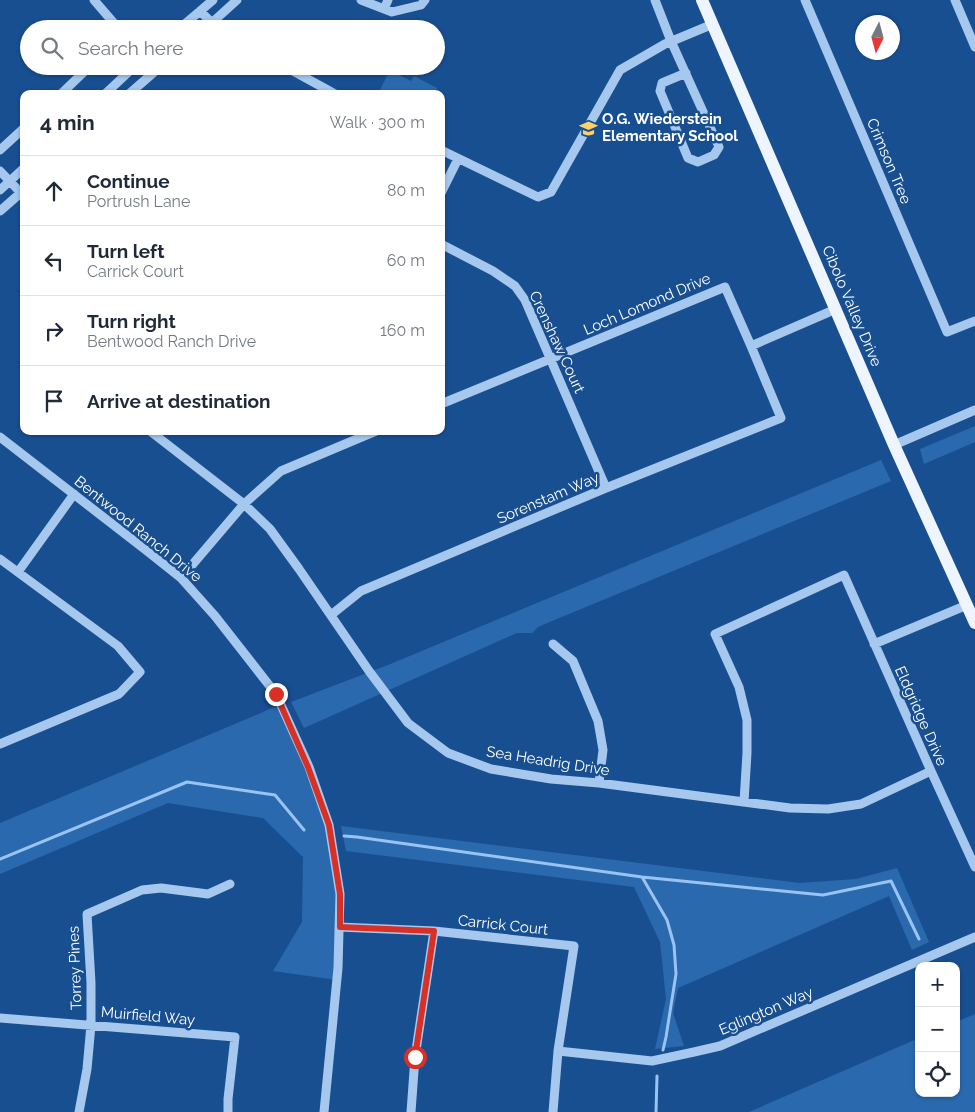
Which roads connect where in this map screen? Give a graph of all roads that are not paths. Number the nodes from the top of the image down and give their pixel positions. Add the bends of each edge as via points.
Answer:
1 (94, 0) edge
2 (213, 0) edge
3 (237, 0) edge
4 (361, 0) edge
5 (388, 0) edge
6 (425, 0) edge
7 (655, 0) edge
8 (702, 0) edge
9 (805, 0) edge
10 (955, 0) edge
11 (384, 10) junction
12 (200, 11) junction
13 (111, 20) edge
14 (190, 20) edge
15 (206, 20) edge
16 (218, 20) edge
17 (712, 24) junction
18 (671, 41) junction
19 (975, 47) edge
20 (686, 74) junction
21 (81, 75) edge
22 (125, 75) edge
23 (150, 75) edge
24 (300, 75) edge
25 (65, 90) edge
26 (109, 90) edge
27 (134, 90) edge
28 (328, 90) edge
29 (20, 132) edge
30 (0, 150) edge
31 (445, 152) edge
32 (458, 159) junction
33 (0, 172) edge
34 (20, 172) edge
35 (10, 181) junction
36 (445, 185) edge
37 (0, 190) edge
38 (20, 190) edge
39 (20, 194) edge
40 (0, 211) edge
41 (445, 246) edge
42 (836, 309) junction
43 (975, 320) edge
44 (751, 346) junction
45 (551, 359) junction
46 (445, 402) edge
47 (975, 410) edge
48 (155, 435) edge
49 (366, 435) edge
50 (0, 437) edge
51 (894, 444) junction
52 (606, 488) junction
53 (74, 494) junction
54 (244, 504) junction
55 (0, 559) edge
56 (18, 572) junction
57 (181, 578) junction
58 (967, 605) junction
59 (331, 615) junction
60 (975, 623) edge
61 (553, 644) dead end
62 (874, 644) junction
63 (0, 744) edge
64 (931, 771) junction
65 (599, 783) junction
66 (744, 802) junction
67 (975, 867) edge
68 (230, 884) dead end
69 (340, 927) junction
70 (434, 931) junction
71 (975, 937) edge
72 (0, 1018) edge
73 (91, 1025) junction
74 (558, 1051) junction
75 (79, 1112) edge
76 (228, 1112) edge
77 (324, 1112) edge
78 (411, 1112) edge
79 (554, 1112) edge

1 - 13 street
2 - 12 street
3 - 16 street
4 - 11 street
5 - 11 street
6 - 11 street via 421,5 392,12
7 - 18 street
8 - 17 main road, Cibolo Valley Drive
9 - 43 street, Crimson Tree via 947,332
10 - 19 street
12 - 14 street
12 - 15 street
17 - 18 street
17 - 42 main road, Cibolo Valley Drive
18 - 20 street
18 - 32 street via 620,70 551,192 538,198
20 - 20 street via 662,83 660,91 688,158 698,162 714,155 719,147
21 - 25 street
22 - 26 street
23 - 27 street
24 - 28 street
29 - 30 street
31 - 32 street
32 - 36 street
33 - 35 street
34 - 35 street
35 - 37 street
35 - 38 street
39 - 40 street
41 - 45 street, Crenshaw Court via 515,286 525,300
42 - 44 street
42 - 51 main road, Cibolo Valley Drive
44 - 45 street, Loch Lomond Drive via 725,287
44 - 52 street, Sorenstam Way via 781,418
45 - 46 street, Loch Lomond Drive
45 - 52 street, Crenshaw Court
47 - 51 street
48 - 54 street, Sea Headrig Drive
49 - 54 street via 281,471
50 - 53 street, Bentwood Ranch Drive
51 - 58 main road, Cibolo Valley Drive
52 - 59 street, Sorenstam Way via 361,591
53 - 56 street
53 - 57 street, Bentwood Ranch Drive
54 - 57 street
54 - 59 street, Sea Headrig Drive via 270,529
55 - 56 street
56 - 63 street via 118,646 140,672 119,694
57 - 69 street, Bentwood Ranch Drive via 276,694 329,825 340,894
58 - 60 main road, Cibolo Valley Drive
58 - 62 street
59 - 65 street, Sea Headrig Drive via 408,723 448,753 491,769
61 - 65 street via 573,661 598,721 603,750
62 - 64 street, Eldgridge Drive
62 - 66 street, Eldgridge Drive via 844,575 715,634 739,687 748,720
64 - 66 street, Sea Headrig Drive via 861,804 828,809
64 - 67 street, Eldgridge Drive
65 - 66 street, Sea Headrig Drive
68 - 73 street, Torrey Pines via 208,894 161,888 142,890 87,914
69 - 70 street, Carrick Court
69 - 77 street, Bentwood Ranch Drive
70 - 74 street, Carrick Court via 574,946
70 - 78 street via 415,1057
71 - 74 street, Eglington Way via 720,1046 652,1061
72 - 73 street, Muirfield Way
73 - 75 street, Torrey Pines
73 - 76 street, Muirfield Way via 235,1037
74 - 79 street

